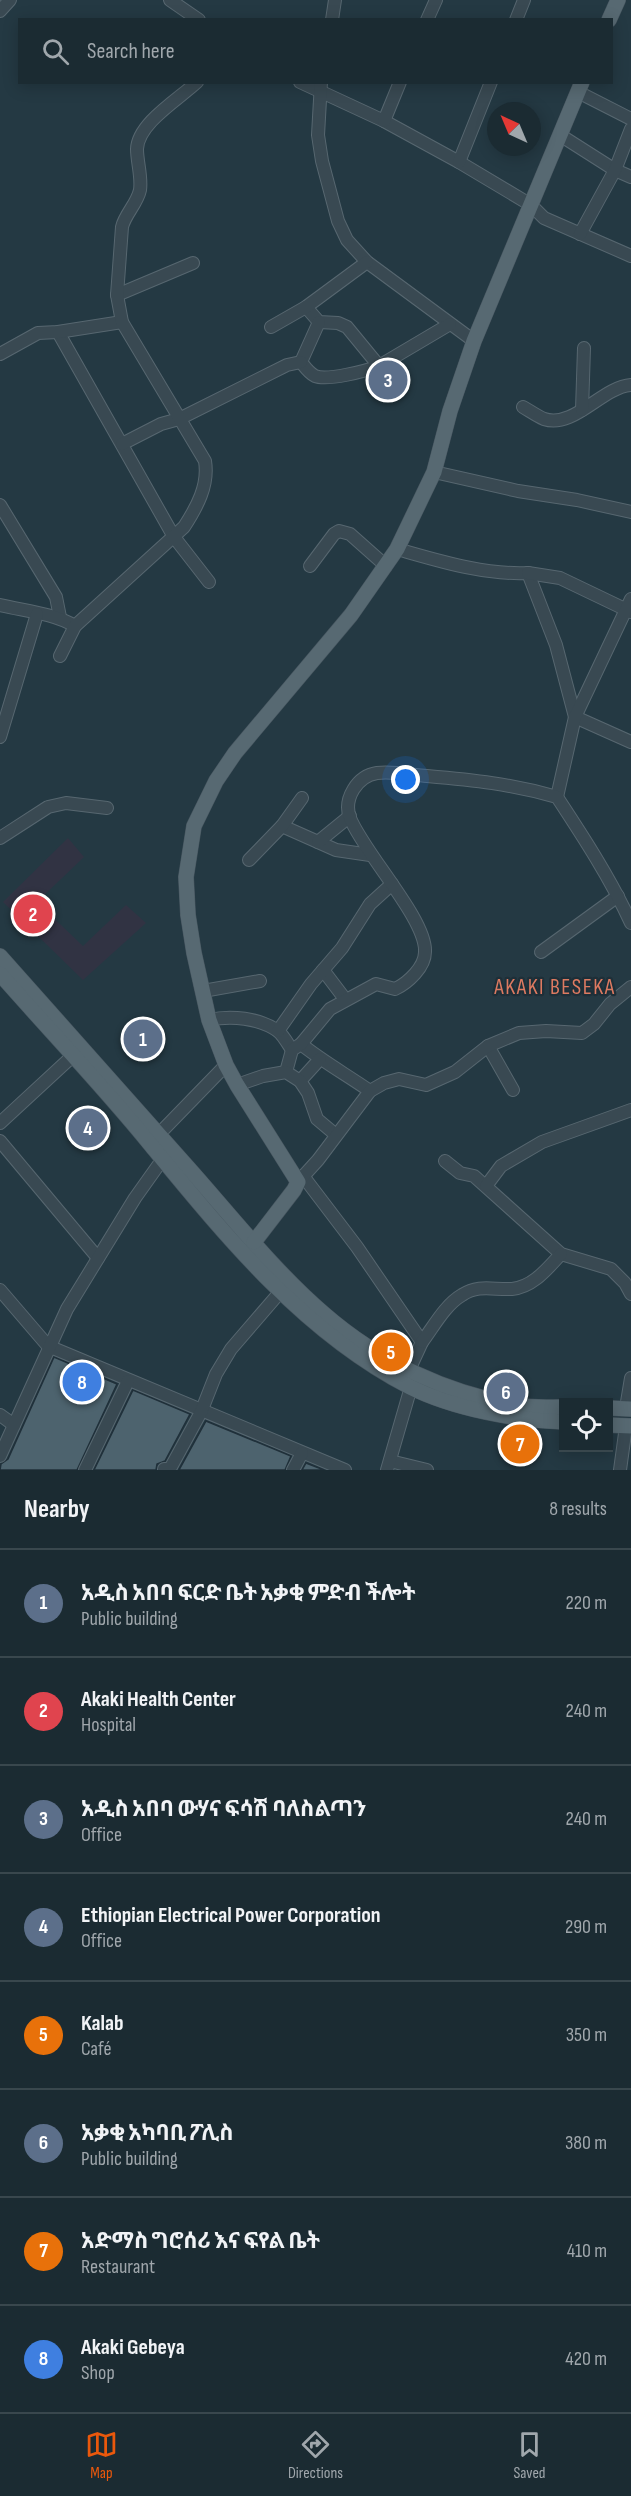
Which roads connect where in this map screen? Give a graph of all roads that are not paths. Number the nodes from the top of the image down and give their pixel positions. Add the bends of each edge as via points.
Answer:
1 (10, 0) edge
2 (170, 0) edge
3 (335, 0) edge
4 (436, 0) edge
5 (524, 0) edge
6 (618, 0) edge
7 (0, 10) edge
8 (196, 18) edge
9 (332, 18) edge
10 (429, 18) edge
11 (517, 18) edge
12 (610, 18) edge
13 (195, 84) edge
14 (399, 84) edge
15 (490, 84) edge
16 (580, 87) edge
17 (320, 88) edge
18 (631, 120) edge
19 (384, 121) junction
20 (631, 129) edge
21 (560, 135) junction
22 (459, 162) junction
23 (615, 170) junction
24 (631, 177) edge
25 (531, 205) junction
26 (580, 234) junction
27 (631, 256) edge
28 (367, 262) junction
29 (192, 264) dead end
30 (117, 295) junction
31 (306, 307) junction
32 (122, 322) junction
33 (319, 322) junction
34 (450, 324) junction
35 (271, 327) dead end
36 (58, 332) junction
37 (474, 341) junction
38 (584, 348) dead end
39 (0, 354) edge
40 (302, 362) junction
41 (379, 366) junction
42 (631, 385) edge
43 (523, 407) dead end
44 (582, 410) junction
45 (179, 419) junction
46 (122, 444) junction
47 (435, 472) junction
48 (0, 505) edge
49 (631, 512) edge
50 (174, 537) junction
51 (397, 549) junction
52 (310, 566) dead end
53 (386, 566) junction
54 (528, 573) junction
55 (208, 582) dead end
56 (0, 605) edge
57 (630, 607) edge
58 (37, 614) junction
59 (60, 617) junction
60 (75, 627) junction
61 (60, 656) dead end
62 (575, 717) junction
63 (0, 738) edge
64 (631, 742) edge
65 (557, 797) junction
66 (303, 798) dead end
67 (107, 808) dead end
68 (350, 816) junction
69 (282, 826) junction
70 (0, 838) edge
71 (318, 842) junction
72 (370, 855) junction
73 (249, 860) dead end
74 (392, 884) junction
75 (618, 896) junction
76 (631, 923) edge
77 (541, 952) dead end
78 (0, 956) edge
79 (323, 970) junction
80 (0, 974) edge
81 (260, 981) dead end
82 (631, 987) edge
83 (203, 991) junction
84 (345, 999) junction
85 (209, 1020) junction
86 (278, 1031) junction
87 (488, 1046) junction
88 (296, 1047) junction
89 (77, 1053) junction
90 (320, 1059) junction
91 (226, 1065) junction
92 (285, 1072) junction
93 (300, 1081) junction
94 (237, 1085) junction
95 (513, 1090) dead end
96 (370, 1091) junction
97 (631, 1110) edge
98 (0, 1123) edge
99 (159, 1134) junction
100 (336, 1136) junction
101 (0, 1141) edge
102 (166, 1153) junction
103 (445, 1161) dead end
104 (301, 1179) junction
105 (486, 1186) junction
106 (254, 1242) junction
107 (561, 1254) junction
108 (98, 1258) junction
109 (631, 1269) edge
110 (618, 1273) junction
111 (0, 1290) edge
112 (281, 1291) junction
113 (631, 1294) edge
114 (422, 1342) junction
115 (48, 1346) junction
116 (409, 1370) junction
117 (631, 1378) edge
118 (128, 1382) junction
119 (411, 1387) junction
120 (559, 1407) edge
121 (613, 1408) edge
122 (629, 1409) edge
123 (201, 1412) junction
124 (0, 1415) edge
125 (559, 1422) edge
126 (14, 1425) junction
127 (613, 1425) edge
128 (628, 1426) edge
129 (302, 1453) junction
130 (0, 1456) edge
131 (388, 1466) edge
132 (164, 1468) edge
133 (622, 1469) edge
134 (85, 1470) edge
135 (293, 1470) edge
136 (345, 1470) edge
137 (427, 1470) edge

1 - 7 street
2 - 8 street
3 - 9 street
4 - 10 street
5 - 11 street
6 - 12 main road
13 - 30 street via 141,132 137,149 140,187 122,227
14 - 19 street
15 - 22 street
16 - 18 street
16 - 21 main road
17 - 19 street
17 - 28 street via 318,135 330,195 347,240
19 - 22 street
20 - 23 street
21 - 23 street
21 - 25 main road
22 - 25 street
23 - 24 street
23 - 26 street
25 - 26 street via 544,218
25 - 37 main road
26 - 27 street
28 - 31 street
28 - 34 street
29 - 30 street
30 - 32 street
31 - 33 street
31 - 35 street
32 - 36 street
32 - 45 street
33 - 40 street
33 - 41 street via 346,327
34 - 37 street
34 - 41 street
36 - 39 street via 38,333
36 - 46 street
37 - 47 main road via 450,411
38 - 44 street
40 - 41 street via 315,376 324,378
40 - 45 street via 287,365
42 - 44 street via 616,388
43 - 44 street via 551,420 561,420
45 - 46 street via 161,423
45 - 50 street via 205,460 207,471 196,509
46 - 50 street
47 - 49 street
47 - 51 main road
48 - 59 street via 56,597
50 - 55 street
50 - 60 street
51 - 53 main road
51 - 54 street via 467,567
52 - 53 street via 339,531 350,534
53 - 83 main road via 351,615 235,753 216,780 194,826 186,877 194,953
54 - 57 street via 560,578
54 - 62 street via 556,645
56 - 58 street
57 - 62 street
58 - 59 street
58 - 63 street
59 - 60 street
60 - 61 street
62 - 64 street
62 - 65 street
65 - 68 street via 496,782 377,773 355,785 348,804
65 - 75 street
66 - 69 street
67 - 70 street via 66,803 48,807
68 - 71 street
68 - 72 street
69 - 71 street
69 - 73 street
71 - 72 street via 336,850
72 - 74 street
74 - 79 street via 370,904
74 - 84 street via 424,943 422,965 396,989 376,984
75 - 76 street
75 - 77 street
78 - 89 main road
79 - 84 street
79 - 86 street
80 - 89 main road
81 - 83 street
82 - 87 street via 582,1033 531,1031
83 - 85 main road
84 - 88 street via 330,1009
85 - 86 street via 239,1017
85 - 91 main road
86 - 88 street
87 - 95 street
87 - 96 street via 455,1072 426,1084 392,1079
88 - 90 street
88 - 92 street
89 - 98 street
89 - 99 main road
89 - 102 main road
90 - 93 street
90 - 96 street
91 - 94 main road
91 - 99 street
92 - 93 street
92 - 94 street
93 - 100 street via 318,1119
94 - 104 main road
96 - 100 street
97 - 105 street via 542,1142 501,1166
99 - 102 main road
100 - 104 street
101 - 108 street
102 - 106 main road
102 - 108 street
102 - 112 main road
103 - 105 street
104 - 106 main road
104 - 114 street via 357,1247
105 - 107 street
106 - 116 main road via 322,1313
107 - 110 street
107 - 114 street via 543,1274 522,1287 487,1287 461,1295
108 - 115 street
109 - 110 street
110 - 113 street
111 - 115 street
112 - 119 main road via 342,1345
112 - 123 street via 231,1349
114 - 116 street
115 - 118 street
115 - 126 street
116 - 120 main road via 455,1389 502,1401
117 - 122 street
118 - 123 street
118 - 134 street
119 - 125 main road via 502,1416
119 - 131 street
121 - 122 main road
123 - 129 street
123 - 132 street via 171,1467
124 - 126 street
126 - 130 street
127 - 128 main road
128 - 133 street
129 - 135 street
129 - 136 street
131 - 137 street

